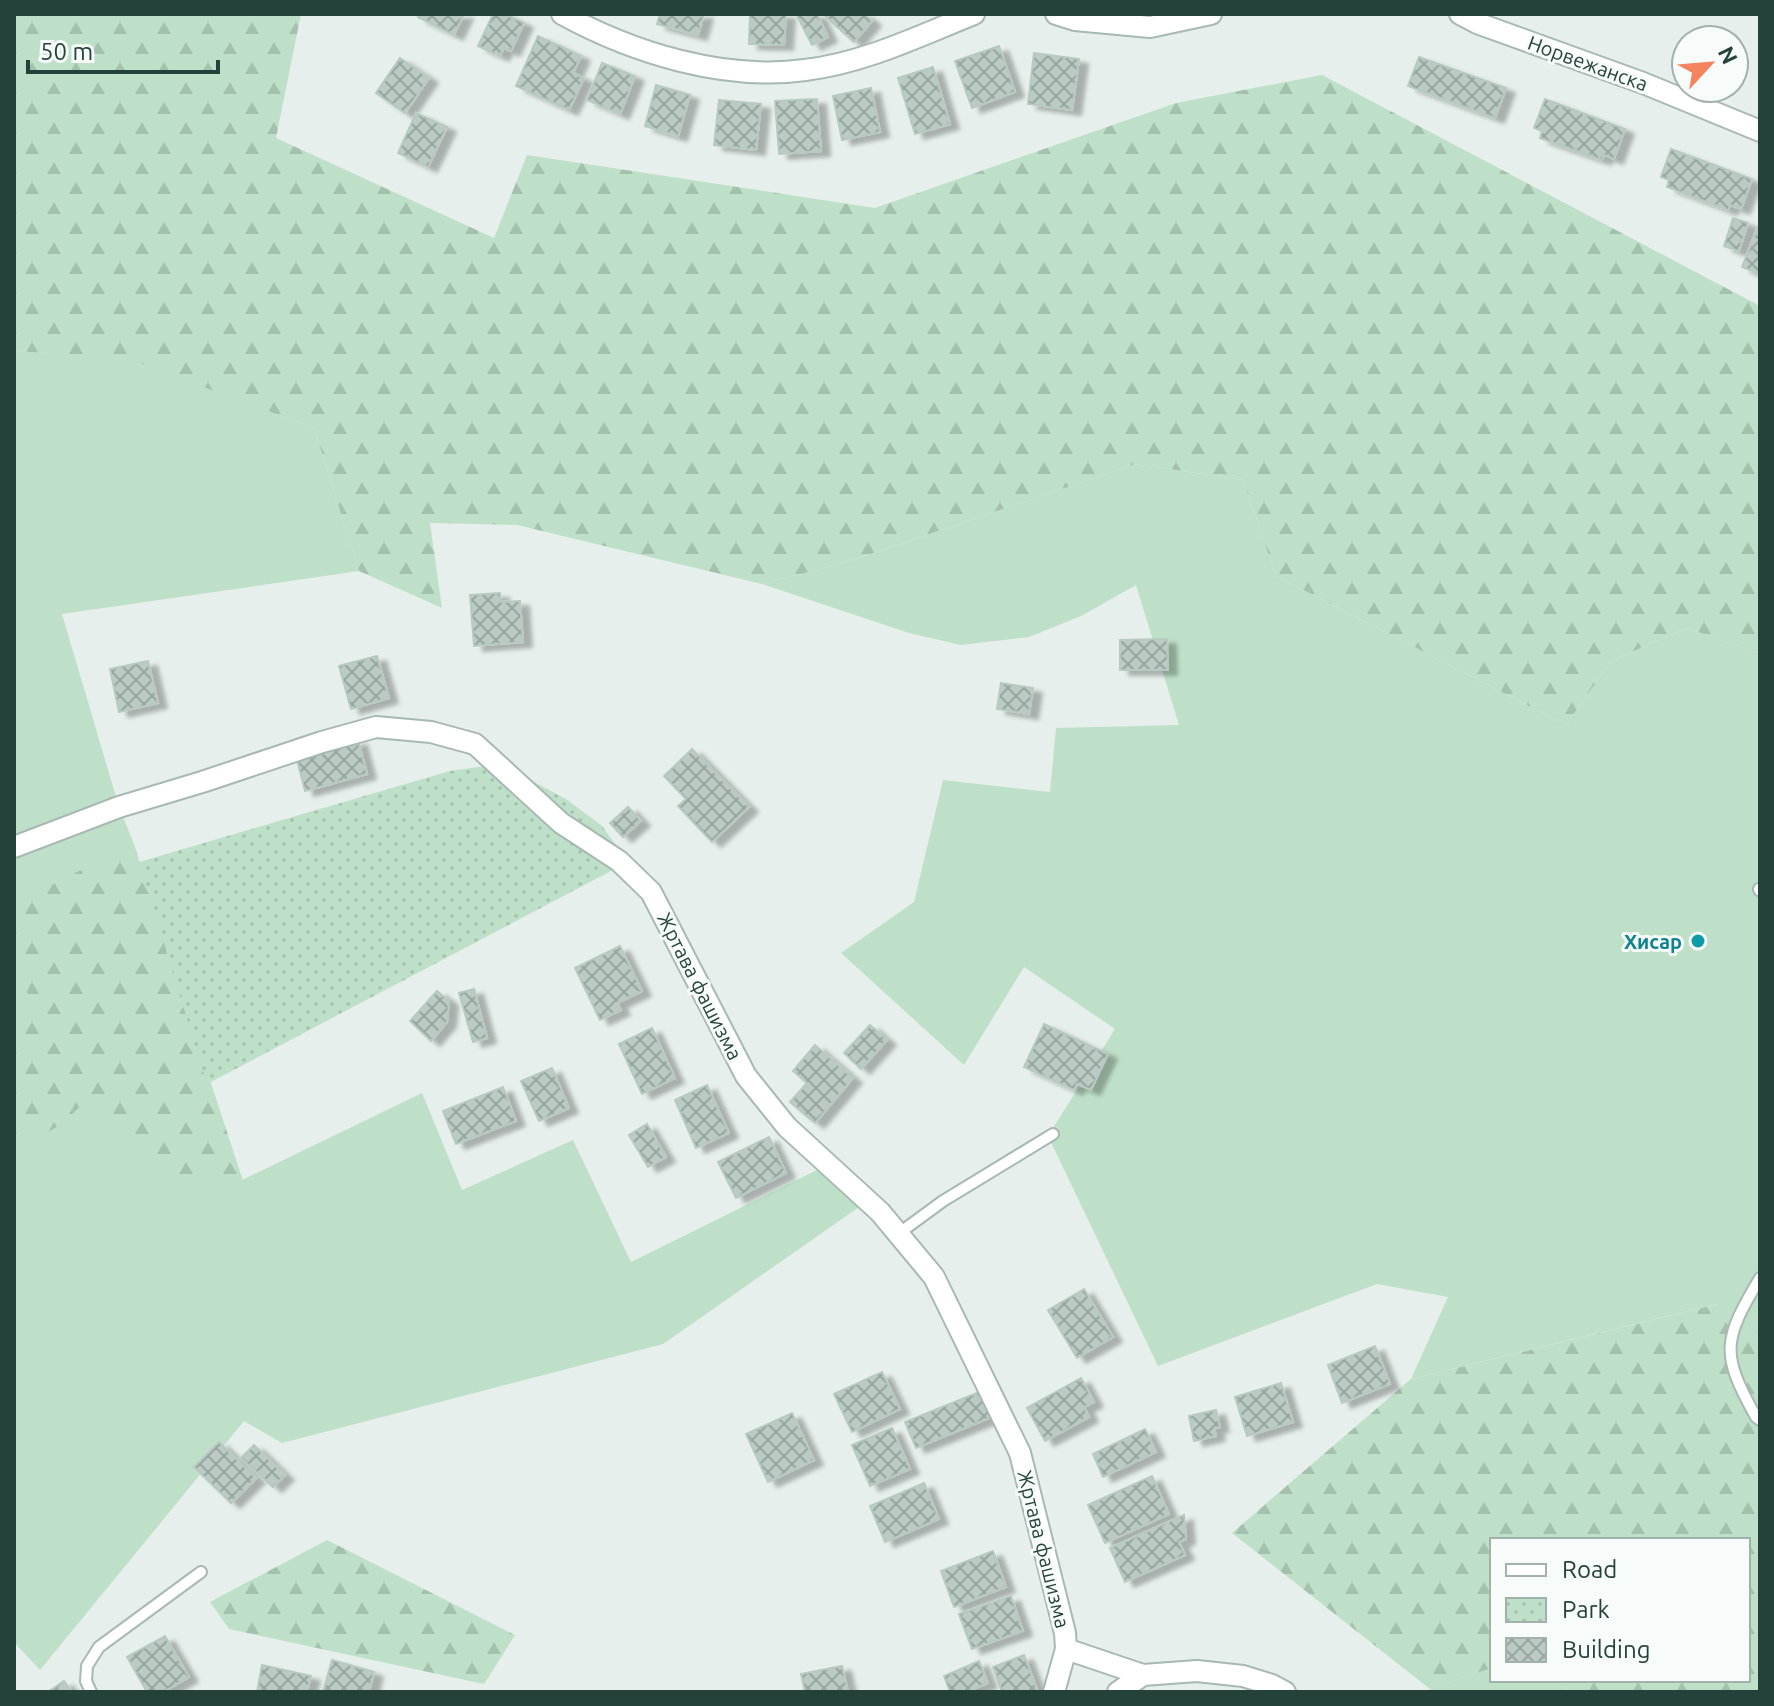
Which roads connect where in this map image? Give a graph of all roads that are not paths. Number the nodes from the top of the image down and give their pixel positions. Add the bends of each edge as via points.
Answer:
1 (562, 14) edge
2 (974, 14) edge
3 (1056, 14) edge
4 (1211, 14) edge
5 (1460, 14) edge
6 (1760, 131) edge
7 (14, 847) edge
8 (1053, 1134) dead end
9 (898, 1234) junction
10 (1760, 1278) edge
11 (1760, 1420) edge
12 (201, 1572) dead end
13 (1066, 1649) junction
14 (1143, 1675) junction
15 (91, 1692) edge
16 (1054, 1692) edge
17 (1118, 1692) edge
18 (1285, 1692) edge

1 - 2 street via 662,55 776,73 885,50
3 - 4 street via 1150,27
5 - 6 street, Норвежанска
7 - 9 street, Жртава фашизма via 119,807 376,727 431,732 475,744 561,823 619,861 651,892 746,1076 787,1127
8 - 9 lane
9 - 13 street, Жртава фашизма via 934,1277 1020,1453
10 - 11 lane via 1730,1341 1732,1370
12 - 15 lane via 99,1647 87,1666
13 - 14 street
13 - 16 street, Жртава фашизма
14 - 17 street
14 - 18 street via 1197,1671 1243,1676

